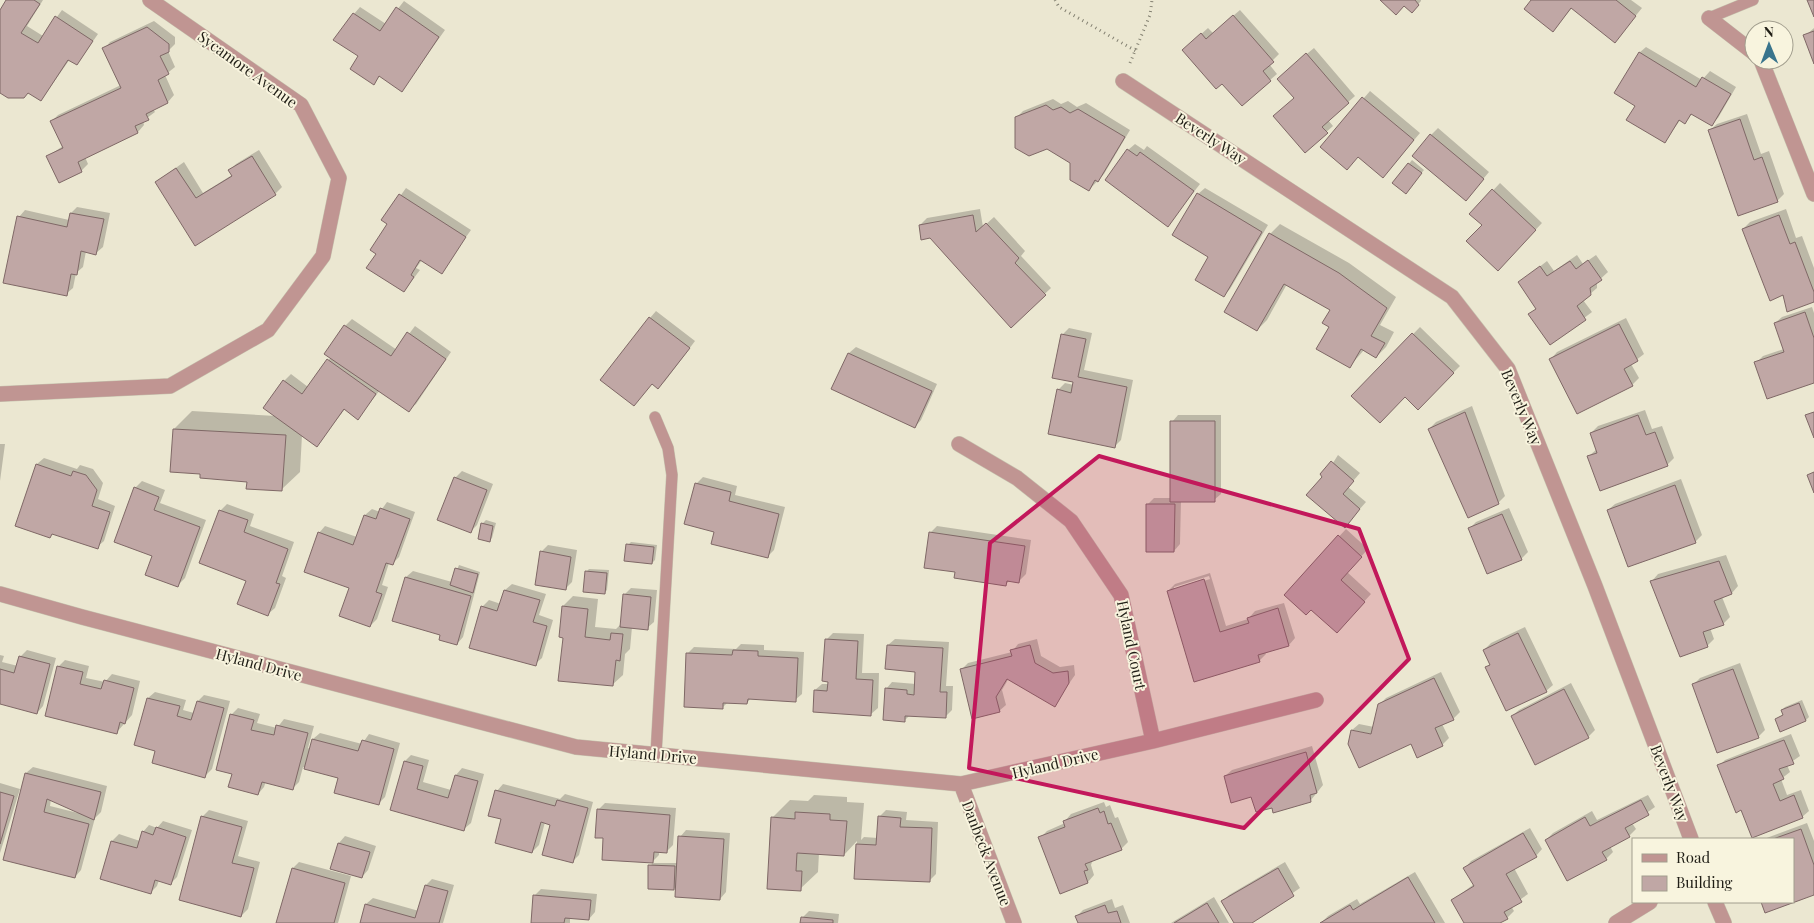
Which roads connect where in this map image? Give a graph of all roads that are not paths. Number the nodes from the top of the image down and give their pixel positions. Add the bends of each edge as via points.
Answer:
1 (150, 0) edge
2 (1753, 0) edge
3 (1709, 18) joint
4 (1744, 45) edge
5 (1765, 70) edge
6 (1123, 81) road end
7 (1814, 194) edge
8 (0, 394) edge
9 (655, 417) dead end
10 (959, 444) dead end
11 (0, 594) edge
12 (1316, 700) dead end
13 (1153, 741) junction
14 (656, 754) junction
15 (961, 784) junction
16 (1691, 838) edge
17 (1648, 903) edge
18 (1715, 903) edge
19 (1014, 923) edge
20 (1616, 923) edge
21 (1724, 923) edge

1 - 8 street, Sycamore Avenue via 301,105 339,178 323,256 268,330 170,386
2 - 3 lane
3 - 4 street
5 - 7 street
6 - 16 street, Beverly Way via 1452,297 1508,369
9 - 14 lane via 668,448 672,475
10 - 13 street, Hyland Court via 1017,478 1071,521 1122,595
11 - 14 street, Hyland Drive via 576,747
12 - 13 street, Hyland Drive
13 - 15 street, Hyland Drive
14 - 15 street, Hyland Drive
15 - 19 street, Danbeck Avenue
17 - 20 street
18 - 21 street

